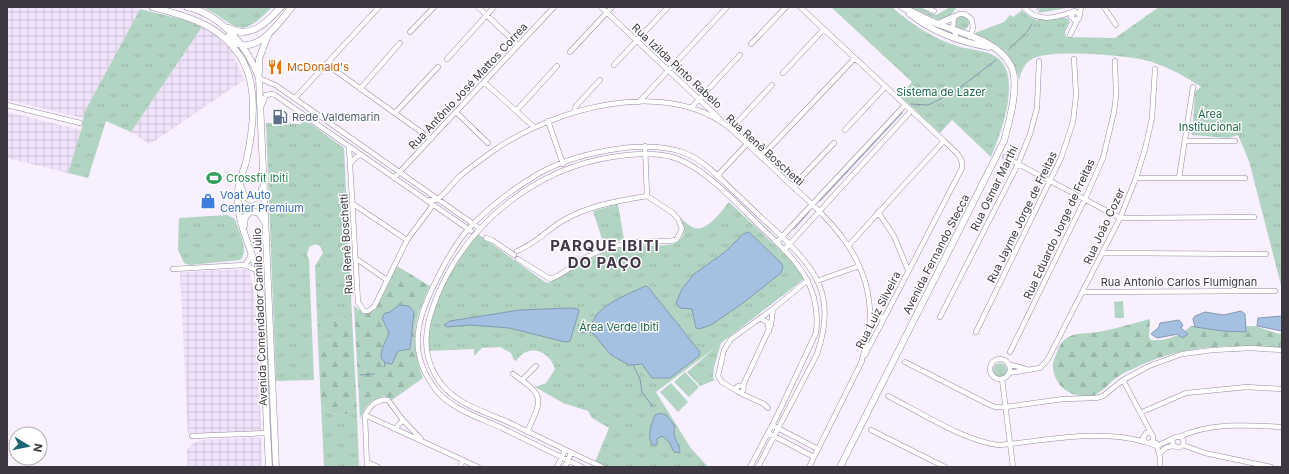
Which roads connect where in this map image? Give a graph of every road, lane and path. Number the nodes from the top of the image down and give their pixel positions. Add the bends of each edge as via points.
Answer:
1 (152, 7) edge
2 (187, 7) edge
3 (281, 7) edge
4 (292, 7) edge
5 (379, 7) edge
6 (434, 7) edge
7 (478, 7) edge
8 (494, 7) edge
9 (554, 7) edge
10 (601, 7) edge
11 (612, 7) edge
12 (668, 7) edge
13 (727, 7) edge
14 (786, 7) edge
15 (800, 7) edge
16 (902, 7) edge
17 (924, 7) edge
18 (1024, 7) edge
19 (1104, 7) edge
20 (934, 11) dead end
21 (607, 12) junction
22 (1076, 12) edge
23 (486, 15) junction
24 (954, 17) junction
25 (198, 21) junction
26 (217, 21) junction
27 (937, 24) junction
28 (1116, 25) dead end
29 (1073, 27) junction
30 (824, 30) junction
31 (953, 30) junction
32 (410, 32) dead end
33 (972, 33) junction
34 (268, 34) junction
35 (1070, 35) dead end
36 (957, 39) junction
37 (637, 40) junction
38 (964, 42) junction
39 (400, 43) dead end
40 (751, 44) dead end
41 (242, 45) junction
42 (518, 45) junction
43 (993, 48) junction
44 (570, 52) dead end
45 (740, 55) dead end
46 (854, 58) junction
47 (447, 59) dead end
48 (1074, 59) dead end
49 (1039, 61) dead end
50 (1115, 61) dead end
51 (326, 64) junction
52 (614, 65) dead end
53 (557, 66) dead end
54 (438, 67) dead end
55 (1155, 69) dead end
56 (669, 71) junction
57 (783, 72) dead end
58 (259, 77) junction
59 (600, 80) dead end
60 (484, 82) junction
61 (772, 85) dead end
62 (277, 86) junction
63 (885, 87) junction
64 (1193, 87) dead end
65 (360, 88) junction
66 (652, 89) junction
67 (272, 94) junction
68 (586, 95) junction
69 (295, 98) junction
70 (699, 99) junction
71 (639, 102) junction
72 (653, 102) junction
73 (7, 105) edge
74 (905, 105) junction
75 (590, 108) junction
76 (691, 108) junction
77 (516, 111) junction
78 (911, 111) junction
79 (456, 112) junction
80 (574, 112) junction
81 (395, 113) junction
82 (262, 118) junction
83 (548, 121) junction
84 (723, 122) junction
85 (80, 123) dead end
86 (534, 126) junction
87 (336, 127) junction
88 (731, 129) junction
89 (845, 130) dead end
90 (341, 131) junction
91 (329, 133) junction
92 (335, 137) junction
93 (431, 139) junction
94 (944, 141) junction
95 (1185, 141) junction
96 (1236, 141) dead end
97 (488, 143) dead end
98 (834, 143) dead end
99 (747, 144) junction
100 (645, 146) junction
101 (349, 147) junction
102 (627, 147) junction
103 (635, 147) junction
104 (646, 154) junction
105 (361, 155) junction
106 (628, 155) junction
107 (636, 155) junction
108 (761, 157) junction
109 (1005, 157) dead end
110 (350, 164) junction
111 (563, 164) junction
112 (1018, 164) junction
113 (263, 169) junction
114 (400, 172) junction
115 (717, 176) junction
116 (394, 178) junction
117 (1136, 178) junction
118 (1179, 178) junction
119 (1244, 178) dead end
120 (1051, 181) junction
121 (240, 182) junction
122 (793, 186) junction
123 (647, 196) junction
124 (437, 199) junction
125 (1085, 199) junction
126 (426, 200) junction
127 (353, 204) junction
128 (812, 204) junction
129 (433, 205) junction
130 (438, 209) junction
131 (364, 211) junction
132 (820, 211) junction
133 (354, 212) junction
134 (878, 212) junction
135 (750, 216) junction
136 (481, 217) junction
137 (1254, 217) dead end
138 (1120, 218) junction
139 (467, 220) junction
140 (486, 222) junction
141 (473, 224) junction
142 (266, 225) junction
143 (479, 228) junction
144 (468, 230) junction
145 (775, 230) junction
146 (788, 230) junction
147 (243, 233) junction
148 (474, 234) junction
149 (782, 237) junction
150 (462, 238) junction
151 (486, 238) dead end
152 (795, 238) junction
153 (407, 240) junction
154 (467, 242) junction
155 (777, 242) junction
156 (789, 244) junction
157 (849, 245) junction
158 (784, 250) junction
159 (796, 250) junction
160 (1103, 253) junction
161 (251, 254) junction
162 (1266, 254) dead end
163 (519, 255) junction
164 (791, 256) junction
165 (355, 258) junction
166 (363, 264) junction
167 (244, 265) junction
168 (356, 266) junction
169 (859, 266) junction
170 (173, 269) dead end
171 (256, 270) junction
172 (908, 270) junction
173 (387, 280) junction
174 (808, 280) junction
175 (818, 282) junction
176 (801, 285) junction
177 (811, 288) junction
178 (1275, 291) dead end
179 (1083, 292) junction
180 (773, 309) junction
181 (870, 315) junction
182 (940, 316) dead end
183 (760, 318) junction
184 (884, 318) junction
185 (769, 332) junction
186 (976, 332) dead end
187 (867, 340) junction
188 (873, 340) junction
189 (1282, 350) edge
190 (1010, 352) dead end
191 (905, 362) dead end
192 (861, 363) junction
193 (1008, 364) junction
194 (536, 366) dead end
195 (1028, 370) junction
196 (1009, 373) junction
197 (513, 374) dead end
198 (1002, 379) junction
199 (522, 380) junction
200 (1124, 380) junction
201 (740, 388) junction
202 (790, 389) junction
203 (1282, 389) edge
204 (888, 396) dead end
205 (1006, 407) junction
206 (768, 408) dead end
207 (1140, 413) junction
208 (365, 415) junction
209 (403, 420) junction
210 (783, 420) junction
211 (772, 425) junction
212 (1146, 425) junction
213 (1282, 427) edge
214 (778, 428) junction
215 (395, 429) junction
216 (871, 430) dead end
217 (528, 432) junction
218 (268, 433) junction
219 (768, 433) junction
220 (1144, 435) junction
221 (1152, 435) junction
222 (192, 436) dead end
223 (775, 436) junction
224 (1179, 436) junction
225 (520, 437) junction
226 (1174, 438) junction
227 (1136, 439) junction
228 (423, 442) junction
229 (763, 442) junction
230 (1147, 442) junction
231 (1010, 444) junction
232 (556, 445) junction
233 (1183, 445) junction
234 (1157, 446) junction
235 (1175, 446) junction
236 (818, 449) junction
237 (565, 450) junction
238 (571, 453) junction
239 (1159, 454) junction
240 (814, 456) junction
241 (561, 457) junction
242 (582, 458) junction
243 (463, 460) junction
244 (568, 461) junction
245 (367, 464) edge
246 (557, 465) edge
247 (580, 466) edge
248 (269, 467) edge
249 (276, 467) edge
250 (378, 467) edge
251 (460, 467) edge
252 (478, 467) edge
253 (565, 467) edge
254 (602, 467) edge
255 (750, 467) edge
256 (757, 467) edge
257 (809, 467) edge
258 (840, 467) edge
259 (945, 467) edge
260 (1013, 467) edge
261 (1160, 467) edge
262 (1271, 467) edge

1 - 25 main road, Avenida Comendador Camilo Júlio
2 - 26 main road, Avenida Comendador Camilo Júlio
3 - 26 main road via 262,26 247,32 234,31
4 - 34 main road
5 - 51 street
6 - 32 street
7 - 23 street
8 - 23 street
9 - 42 street, Rua Antônio José Mattos Correa
10 - 21 street, Rua Izilda Pinto Rabelo
11 - 21 street
12 - 37 street
13 - 56 street
14 - 40 street
15 - 30 street
16 - 27 main road
16 - 36 main road via 926,26
17 - 20 street
18 - 22 street via 1040,18
19 - 28 street
21 - 37 street, Rua Izilda Pinto Rabelo
21 - 44 street
22 - 29 street
22 - 29 street via 1078,19
23 - 42 street
23 - 47 street
24 - 27 main road
24 - 31 street
24 - 33 street via 962,13 970,17
25 - 41 main road via 211,25 235,43
25 - 121 main road, Avenida Comendador Camilo Júlio via 216,31 233,48 243,61 251,83 251,135
26 - 41 main road, Avenida Comendador Camilo Júlio
27 - 31 main road
29 - 35 street
30 - 46 street
30 - 57 street
31 - 33 main road
31 - 36 street
33 - 38 street
33 - 43 main road, Avenida Fernando Stecca
34 - 41 main road via 258,42
34 - 58 main road via 259,59
36 - 38 main road
37 - 52 street
37 - 56 street, Rua Izilda Pinto Rabelo
38 - 43 main road
39 - 65 street
41 - 58 main road, Avenida Comendador Camilo Júlio
42 - 60 street, Rua Antônio José Mattos Correa
43 - 258 main road, Avenida Fernando Stecca via 1004,56 1012,67 1014,87 1011,116 1004,141
45 - 70 street
46 - 63 street
46 - 108 street
48 - 120 street, Rua Jayme Jorge de Freitas via 1076,95 1073,122 1062,158
49 - 112 street, Rua Osmar Marthi via 1037,108
50 - 125 street, Rua Eduardo Jorge de Freitas via 1116,96 1111,125 1103,158
51 - 65 street
51 - 69 street
53 - 77 street
54 - 81 street
55 - 117 street, Rua João Cozer via 1152,118 1146,149
56 - 66 street
56 - 70 street, Rua Izilda Pinto Rabelo
58 - 62 street
58 - 82 main road, Avenida Comendador Camilo Júlio
59 - 68 street
60 - 77 street
60 - 79 street, Rua Antônio José Mattos Correa
61 - 88 street
62 - 67 street
62 - 69 street
63 - 74 street
63 - 89 street
64 - 95 street
65 - 81 street
66 - 71 street
66 - 72 street via 649,97
67 - 82 street, Avenida Comendador Camilo Júlio via 264,97
67 - 91 street
68 - 75 street via 585,103
68 - 80 street
69 - 87 street
70 - 76 street
70 - 84 street, Rua Izilda Pinto Rabelo
71 - 72 street, Rua Renê Boschetti
71 - 75 street, Rua Renê Boschetti
72 - 76 street, Rua Renê Boschetti
73 - 85 street
74 - 78 street
74 - 128 street
75 - 80 street, Rua Renê Boschetti
76 - 84 street, Rua Renê Boschetti
77 - 86 street
78 - 94 street
78 - 132 street
79 - 93 street, Rua Antônio José Mattos Correa
79 - 97 street
80 - 83 street, Rua Renê Boschetti
81 - 93 street
82 - 113 main road, Avenida Comendador Camilo Júlio
83 - 86 street, Rua Renê Boschetti
83 - 111 street
84 - 88 street, Rua Renê Boschetti
86 - 124 street, Rua Renê Boschetti via 494,151 461,176
87 - 90 street
87 - 91 street via 334,133
88 - 99 street, Rua Renê Boschetti
90 - 92 street
90 - 114 street
91 - 92 street
92 - 101 street
93 - 114 street, Rua Antônio José Mattos Correa
94 - 134 street
94 - 172 street, Rua Luiz Silveira via 960,157 963,162 962,168
95 - 96 street
95 - 118 street
98 - 122 street
99 - 108 street, Rua Renê Boschetti
99 - 115 street
100 - 103 street
100 - 104 street
100 - 115 street via 669,148 685,153
101 - 105 street
101 - 110 street, Rua Renê Boschetti
102 - 103 street
102 - 106 street
102 - 111 street
103 - 107 street
104 - 107 street
104 - 123 street
104 - 135 street via 673,157 702,172
105 - 110 street
105 - 116 street
106 - 107 street
106 - 140 street via 573,166 540,181 501,208
108 - 122 street, Rua Renê Boschetti
109 - 112 street
110 - 127 street, Rua Renê Boschetti
111 - 136 street via 540,173 500,199
112 - 120 street
112 - 182 street, Rua Osmar Marthi
113 - 121 main road via 262,192 257,199 251,200 244,196
113 - 142 main road, Avenida Comendador Camilo Júlio
114 - 116 street, Rua Antônio José Mattos Correa
114 - 124 street
115 - 145 street
116 - 126 street
117 - 118 street
117 - 138 street, Rua João Cozer
118 - 119 street
120 - 125 street
120 - 186 street, Rua Jayme Jorge de Freitas
121 - 147 main road, Avenida Comendador Camilo Júlio via 238,202
122 - 128 street, Rua Renê Boschetti
123 - 163 street via 593,207 564,220
123 - 163 street via 678,218 682,229 677,239 629,242 612,246 588,256 552,278 548,278
124 - 126 street
124 - 139 street
125 - 138 street
125 - 190 street, Rua Eduardo Jorge de Freitas
126 - 129 street
127 - 131 street
127 - 133 street, Rua Renê Boschetti
128 - 132 street, Rua Renê Boschetti
128 - 146 street
129 - 130 street
129 - 153 street, Rua Renê Boschetti
130 - 139 street via 446,211 464,224
130 - 144 street
131 - 133 street
131 - 153 street
132 - 152 street
132 - 157 street, Rua Renê Boschetti
133 - 165 street, Rua Renê Boschetti
134 - 157 street
134 - 172 street via 894,236
135 - 145 street via 771,232
135 - 155 street
136 - 140 street
136 - 141 street
137 - 138 street
138 - 160 street, Rua João Cozer
139 - 141 street
140 - 143 street
141 - 143 street
141 - 144 street
142 - 147 main road via 257,212 248,212 244,220
142 - 249 main road, Avenida Comendador Camilo Júlio
143 - 148 street
144 - 148 street
144 - 150 street
145 - 149 street
146 - 149 street
146 - 152 street
147 - 161 main road, Avenida Comendador Camilo Júlio
148 - 154 street
149 - 155 street
149 - 156 street
150 - 154 street
150 - 225 street via 440,272 425,303 418,329 418,354 427,377 444,399
151 - 163 street
152 - 156 street
153 - 173 street, Rua Renê Boschetti
154 - 217 street via 429,315 426,336 428,356 438,379 451,394
155 - 158 street
156 - 158 street
156 - 159 street
157 - 169 street, Rua Renê Boschetti
158 - 164 street
159 - 164 street
159 - 175 street via 812,269
160 - 162 street
160 - 179 street, Rua João Cozer
161 - 167 street
161 - 171 main road, Avenida Comendador Camilo Júlio
164 - 174 street
165 - 166 street
165 - 168 street, Rua Renê Boschetti
166 - 168 street
166 - 173 street
167 - 170 street
167 - 171 street
168 - 173 street, Rua Renê Boschetti via 358,302 364,311 374,307
169 - 175 street
169 - 181 street, Rua Renê Boschetti
171 - 218 main road, Avenida Comendador Camilo Júlio via 261,298
172 - 184 street, Rua Luiz Silveira
174 - 176 street
174 - 177 street
175 - 177 street via 815,290
175 - 210 street via 826,312 824,331 817,354
176 - 177 street
176 - 180 street
177 - 202 street via 818,320 816,334
178 - 179 street, Rua Antonio Carlos Flumignan
179 - 195 street, Rua João Cozer via 1048,359 1040,368
180 - 183 street
180 - 185 street
181 - 184 street
181 - 187 street, Rua Renê Boschetti
183 - 185 street via 767,322
183 - 201 street via 726,345 718,370 722,382
184 - 188 street, Rua Luiz Silveira
185 - 201 street
187 - 188 street
187 - 192 street, Rua Renê Boschetti
188 - 192 street, Rua Luiz Silveira
189 - 200 street via 1250,348 1182,354 1149,366
191 - 205 street via 988,404
192 - 236 street, Rua Luiz Silveira
193 - 195 street
193 - 196 street
193 - 198 street via 1000,359 994,361 991,366 993,376
194 - 199 street
195 - 196 street, Rua João Cozer
196 - 198 street
197 - 199 street
198 - 205 street
199 - 217 street via 534,390 539,399
200 - 205 street via 1103,396 1096,398 1063,399
200 - 207 street
201 - 206 street
202 - 210 street via 778,417
202 - 211 street
203 - 207 street via 1247,387 1186,393
204 - 231 street via 979,441 998,445
205 - 231 street
207 - 212 street
208 - 209 street via 372,405 385,399 392,403
208 - 215 street
208 - 245 street
209 - 215 street
209 - 228 street
210 - 214 street
211 - 214 street
211 - 219 street
212 - 220 street
212 - 221 street
213 - 224 street via 1210,427
214 - 223 street
214 - 236 street
215 - 228 street
216 - 259 street
217 - 232 street
218 - 222 street
218 - 248 main road, Avenida Comendador Camilo Júlio
219 - 223 street
219 - 229 street
220 - 221 street
220 - 227 street
220 - 230 street
221 - 230 street via 1152,441
221 - 234 street
223 - 240 street
223 - 256 street
224 - 226 street
224 - 233 street via 1184,440
225 - 232 street via 552,450
225 - 241 street
226 - 234 street
226 - 235 street
227 - 230 street
227 - 231 street via 1082,436
228 - 243 street
229 - 255 street
229 - 256 street via 767,444
230 - 234 street
231 - 260 street
232 - 237 street
233 - 235 street via 1178,448
233 - 262 street via 1205,453
234 - 239 street
235 - 239 street via 1167,447
236 - 240 street, Rua Luiz Silveira
237 - 238 street
237 - 241 street
238 - 242 street
238 - 244 street
239 - 261 street
240 - 257 street, Rua Luiz Silveira
241 - 244 street
241 - 246 street
242 - 247 street
242 - 254 street
243 - 251 street
243 - 252 street
244 - 247 street
244 - 253 street
245 - 250 street
246 - 253 street

